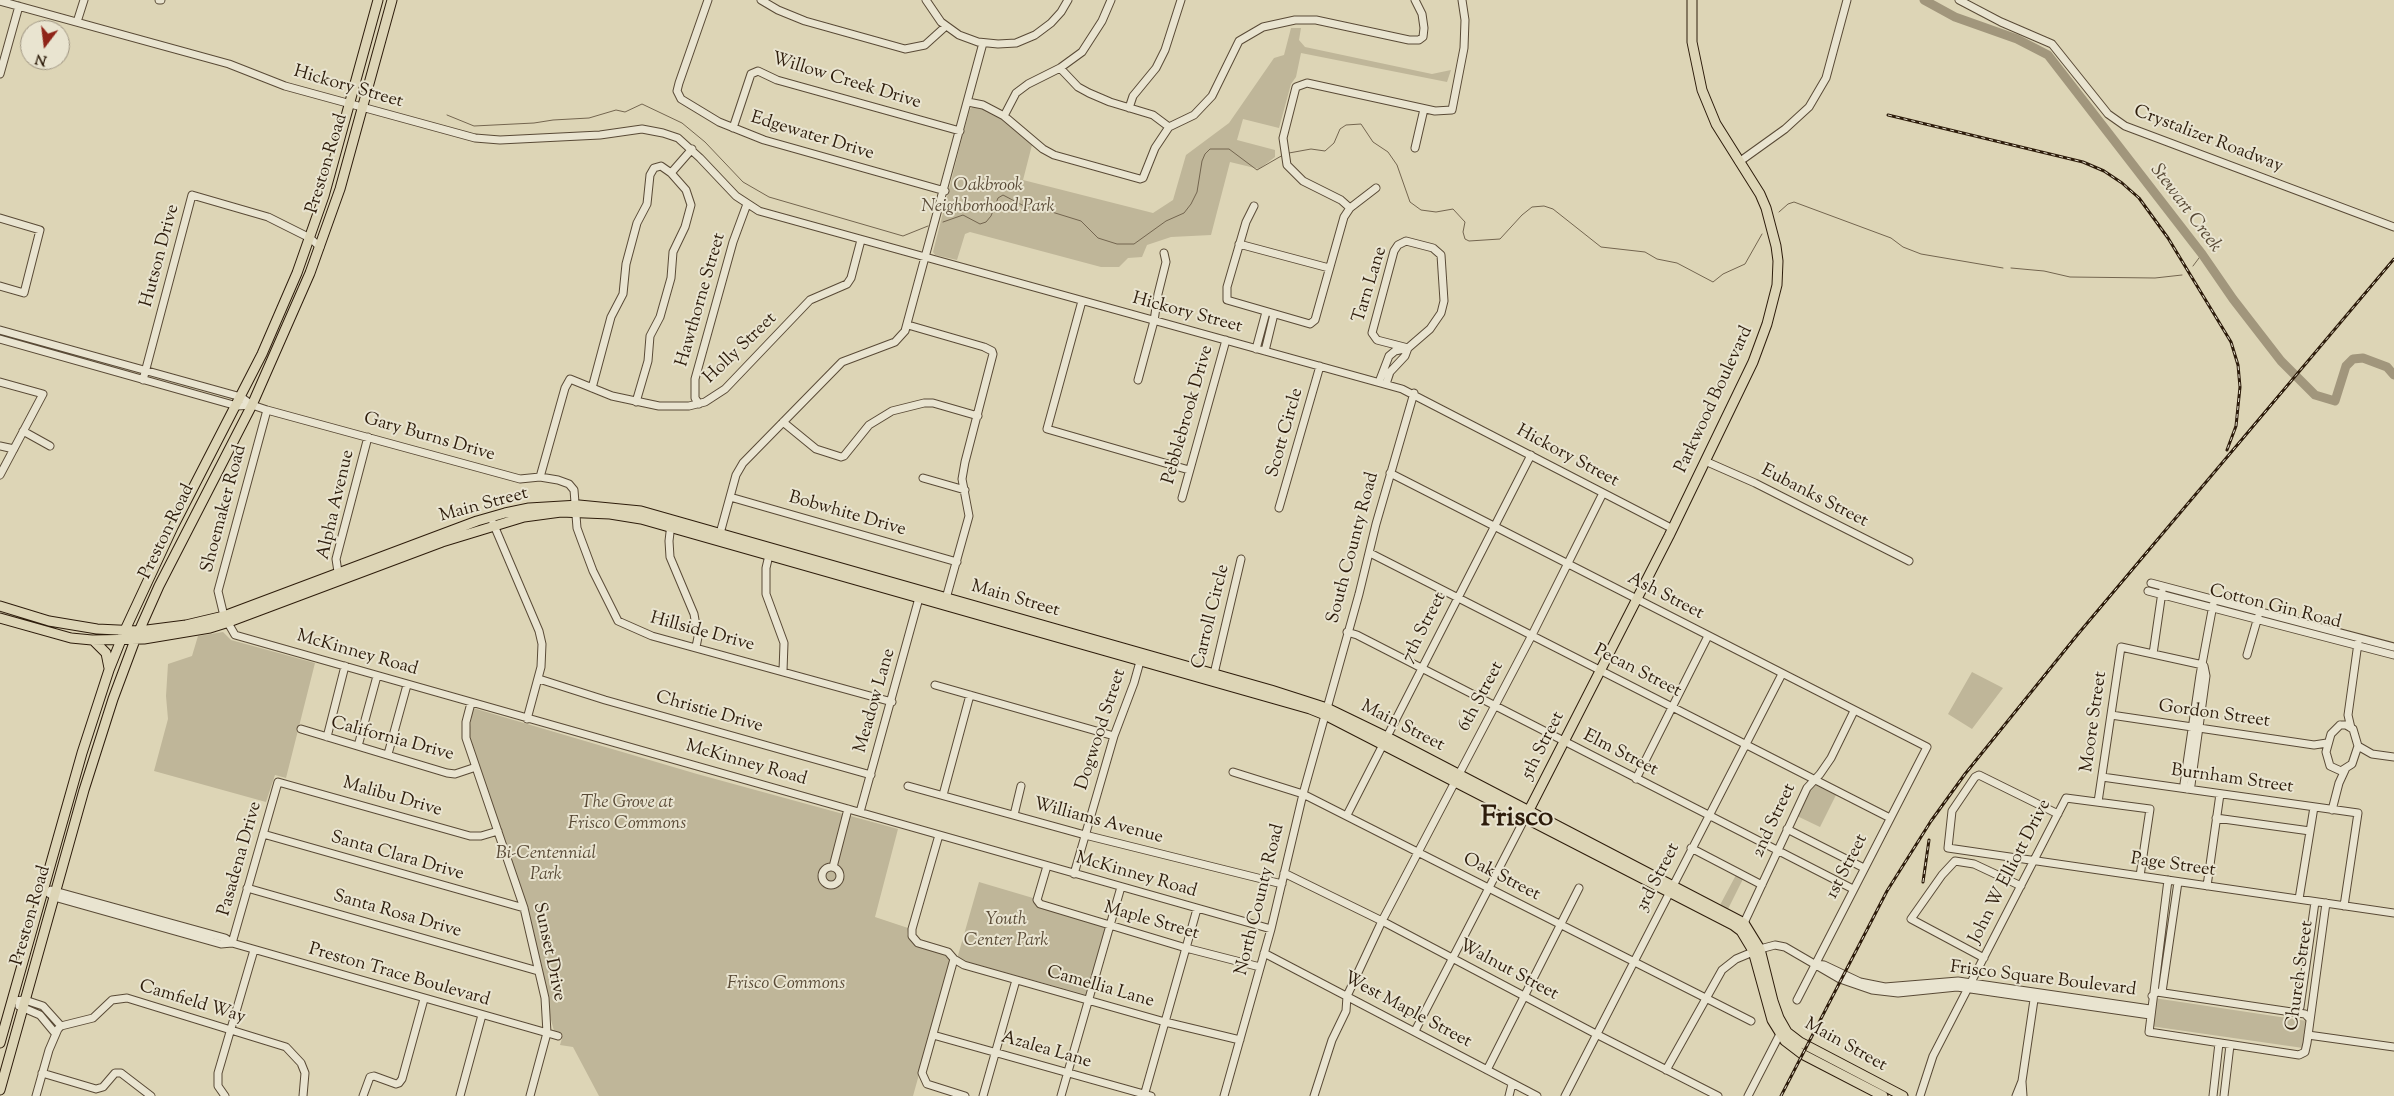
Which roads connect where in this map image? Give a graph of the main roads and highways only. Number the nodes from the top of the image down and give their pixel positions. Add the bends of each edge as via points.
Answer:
1 (378, 0) edge
2 (392, 0) edge
3 (1692, 0) edge
4 (174, 527) junction
5 (1673, 529) joint
6 (186, 534) junction
7 (845, 572) junction
8 (945, 602) junction
9 (0, 606) edge
10 (150, 607) junction
11 (0, 618) edge
12 (225, 619) junction
13 (161, 628) junction
14 (125, 630) junction
15 (137, 636) junction
16 (92, 640) junction
17 (121, 641) junction
18 (110, 670) junction
19 (1213, 677) junction
20 (1258, 686) junction
21 (1230, 687) junction
22 (1274, 695) junction
23 (72, 786) junction
24 (84, 790) junction
25 (1527, 814) junction
26 (1670, 888) junction
27 (1756, 950) junction
28 (1782, 1030) junction
29 (0, 1043) edge
30 (0, 1090) edge
31 (1884, 1096) edge
32 (1903, 1096) edge

1 - 4 main road, Preston Road via 310,238 284,305 239,402
2 - 6 main road, Preston Road via 340,189 320,247 252,405
3 - 5 main road, Parkwood Boulevard via 1692,42 1700,83 1716,124 1760,194 1777,254 1778,279 1758,352
4 - 6 main road
4 - 14 main road, Preston Road
5 - 25 main road, 5th Street
6 - 10 main road, Preston Road
7 - 8 main road, Main Street
7 - 8 main road, Main Street via 919,598
7 - 12 main road, Main Street via 633,509 577,509 492,520
8 - 19 main road, Main Street
9 - 14 main road, Main Street via 69,625
10 - 13 main road via 152,623
10 - 15 main road, Preston Road
11 - 16 main road, Main Street via 51,634
12 - 13 main road, Main Street
12 - 15 main road, Main Street via 210,628
13 - 15 main road, Main Street
14 - 15 main road, Main Street
14 - 17 main road, Preston Road
15 - 17 main road, Main Street
15 - 24 main road, Preston Road
16 - 17 main road, Main Street
16 - 18 main road via 106,653
17 - 18 main road, Preston Road
18 - 23 main road, Preston Road
19 - 20 main road, Main Street
19 - 21 main road, Main Street
20 - 21 main road via 1234,684
20 - 22 main road, Main Street
21 - 22 main road, Main Street
22 - 25 main road, Main Street via 1326,712
23 - 24 main road
23 - 29 main road, Preston Road
24 - 30 main road, Preston Road
25 - 26 main road, Main Street
26 - 27 main road, Main Street via 1733,925
26 - 27 main road, Main Street via 1744,923
27 - 28 main road, Main Street via 1772,1020
28 - 31 main road, Main Street via 1802,1054
28 - 32 main road, Main Street

